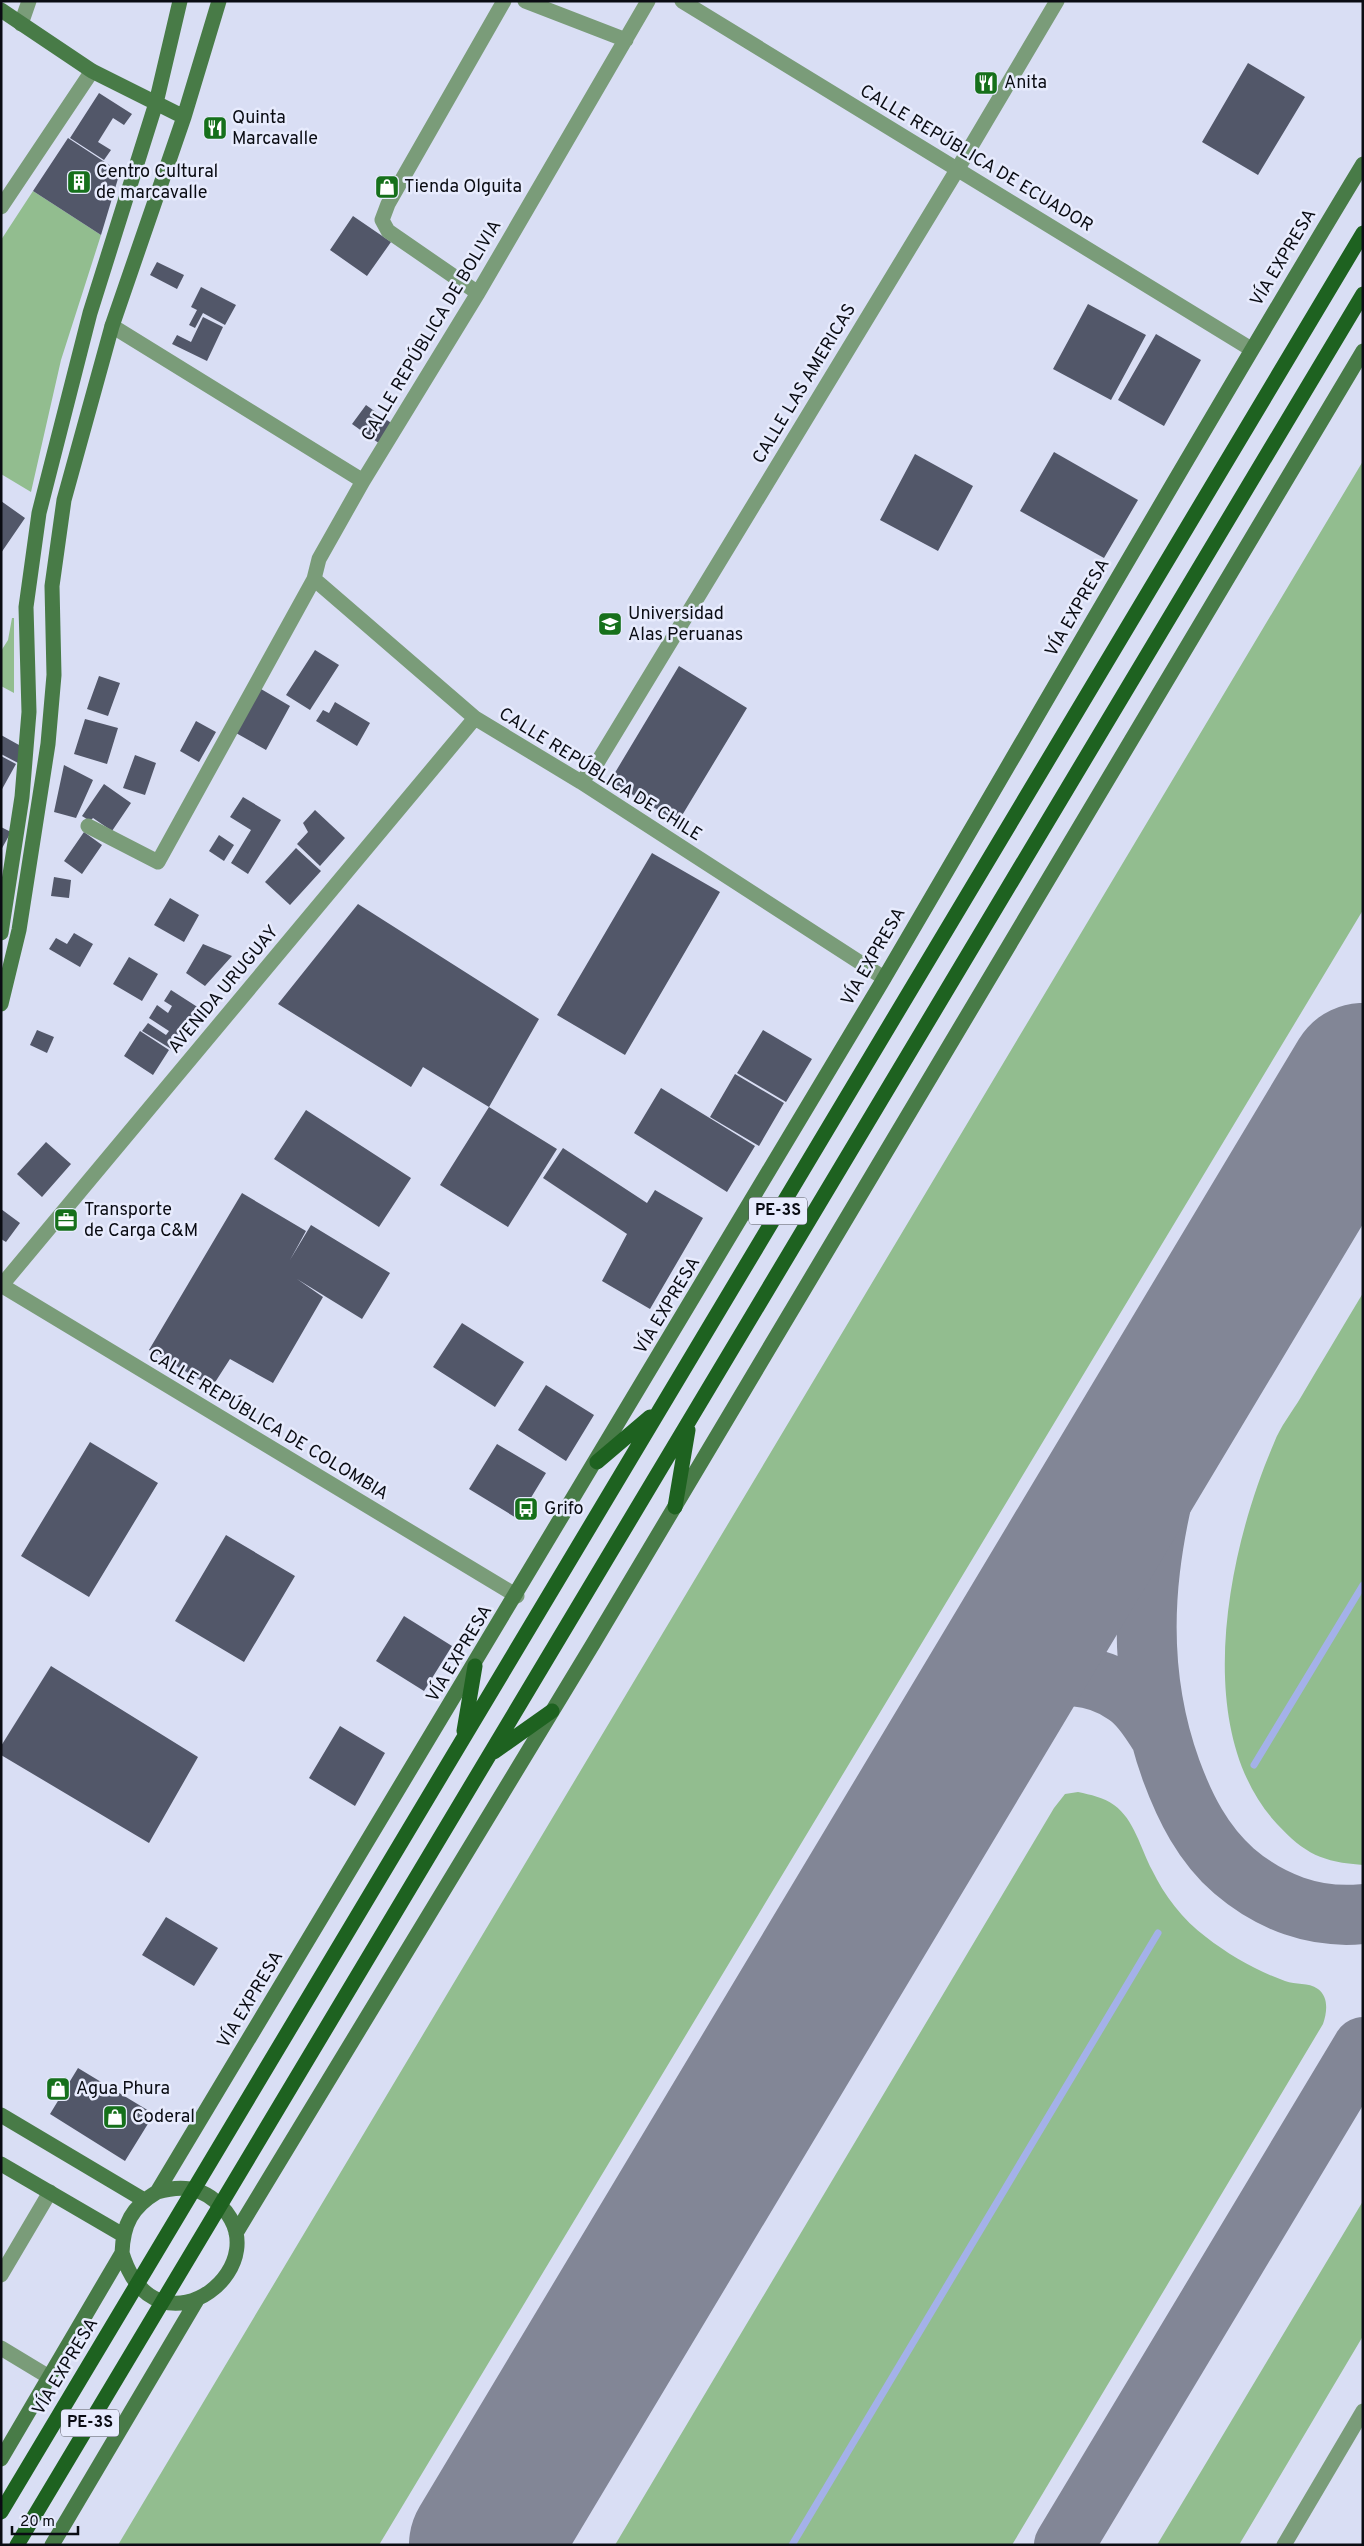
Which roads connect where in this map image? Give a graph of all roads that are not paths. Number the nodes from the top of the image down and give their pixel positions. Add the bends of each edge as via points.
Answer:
1 (29, 1) edge
2 (180, 1) edge
3 (219, 1) edge
4 (504, 1) edge
5 (525, 1) edge
6 (648, 1) edge
7 (682, 1) edge
8 (1057, 1) edge
9 (1, 10) edge
10 (21, 24) junction
11 (626, 40) junction
12 (92, 71) junction
13 (156, 103) junction
14 (184, 117) junction
15 (1363, 164) edge
16 (957, 170) junction
17 (1, 207) edge
18 (1363, 233) edge
19 (478, 293) junction
20 (1363, 294) edge
21 (112, 326) junction
22 (1251, 349) junction
23 (1363, 351) edge
24 (363, 481) junction
25 (314, 579) junction
26 (475, 718) junction
27 (581, 782) junction
28 (88, 826) dead end
29 (1, 933) edge
30 (884, 978) junction
31 (1, 1004) edge
32 (1, 1286) edge
33 (661, 1408) junction
34 (690, 1420) junction
35 (597, 1462) junction
36 (675, 1507) junction
37 (517, 1596) junction
38 (475, 1666) junction
39 (552, 1710) junction
40 (463, 1739) junction
41 (489, 1756) junction
42 (1, 2115) edge
43 (1, 2164) edge
44 (194, 2189) junction
45 (50, 2192) junction
46 (151, 2196) junction
47 (221, 2205) junction
48 (236, 2233) junction
49 (122, 2235) junction
50 (122, 2253) junction
51 (1, 2275) edge
52 (137, 2284) junction
53 (197, 2300) junction
54 (163, 2301) junction
55 (1, 2348) edge
56 (49, 2377) junction
57 (1363, 2411) edge
58 (1, 2459) edge
59 (1, 2512) edge
60 (17, 2545) edge
61 (52, 2545) edge
62 (1284, 2545) edge

1 - 10 street
2 - 13 main road
3 - 14 main road
4 - 19 street via 388,204 382,220 388,231
5 - 11 street
6 - 11 street, CALLE REPÚBLICA DE BOLIVIA
7 - 16 street, CALLE REPÚBLICA DE ECUADOR
8 - 16 street, CALLE LAS AMERICAS
9 - 10 main road
10 - 12 main road
11 - 19 street, CALLE REPÚBLICA DE BOLIVIA
12 - 13 main road
12 - 17 street
13 - 14 main road
13 - 29 main road via 90,313 39,513 26,607 29,712 22,797
14 - 21 main road
15 - 22 main road, VÍA EXPRESA / PE-3S
16 - 22 street, CALLE REPÚBLICA DE ECUADOR
16 - 27 street, CALLE LAS AMERICAS via 597,763
18 - 33 main road, VÍA EXPRESA / PE-3S
19 - 24 street, CALLE REPÚBLICA DE BOLIVIA
20 - 34 main road, PE-3S
21 - 24 street
21 - 31 main road via 64,500 52,586 54,676 48,744 19,930
22 - 30 main road, VÍA EXPRESA / PE-3S
23 - 36 main road
24 - 25 street, CALLE REPÚBLICA DE BOLIVIA via 319,559
25 - 26 street, CALLE REPÚBLICA DE CHILE
25 - 28 street, CALLE REPÚBLICA DE BOLIVIA via 158,862
26 - 27 street, CALLE REPÚBLICA DE CHILE
26 - 32 street, AVENIDA URUGUAY
27 - 30 street, CALLE REPÚBLICA DE CHILE
30 - 35 main road, VÍA EXPRESA / PE-3S
32 - 37 street, CALLE REPÚBLICA DE COLOMBIA
33 - 35 main road
33 - 40 main road, VÍA EXPRESA / PE-3S
34 - 36 main road
34 - 41 main road, PE-3S
35 - 37 main road, VÍA EXPRESA / PE-3S
36 - 39 main road
37 - 38 main road, VÍA EXPRESA / PE-3S
38 - 40 main road
38 - 46 main road, VÍA EXPRESA / PE-3S
39 - 41 main road
39 - 48 main road
40 - 44 main road, VÍA EXPRESA / PE-3S
41 - 47 main road, PE-3S
42 - 46 main road
43 - 45 main road
44 - 46 main road via 181,2188
44 - 47 main road
44 - 52 main road, VÍA EXPRESA / PE-3S
45 - 49 main road
45 - 51 street
46 - 49 main road, VÍA EXPRESA / PE-3S via 134,2210
47 - 48 main road
47 - 54 main road, PE-3S
48 - 53 main road via 232,2266 224,2281
49 - 50 main road, VÍA EXPRESA / PE-3S
50 - 52 main road via 127,2270
50 - 56 main road, VÍA EXPRESA
52 - 54 main road
52 - 59 main road, VÍA EXPRESA / PE-3S
53 - 54 main road
53 - 61 main road, PE-3S
54 - 60 main road, PE-3S
55 - 56 street
56 - 58 main road, VÍA EXPRESA
57 - 62 street

